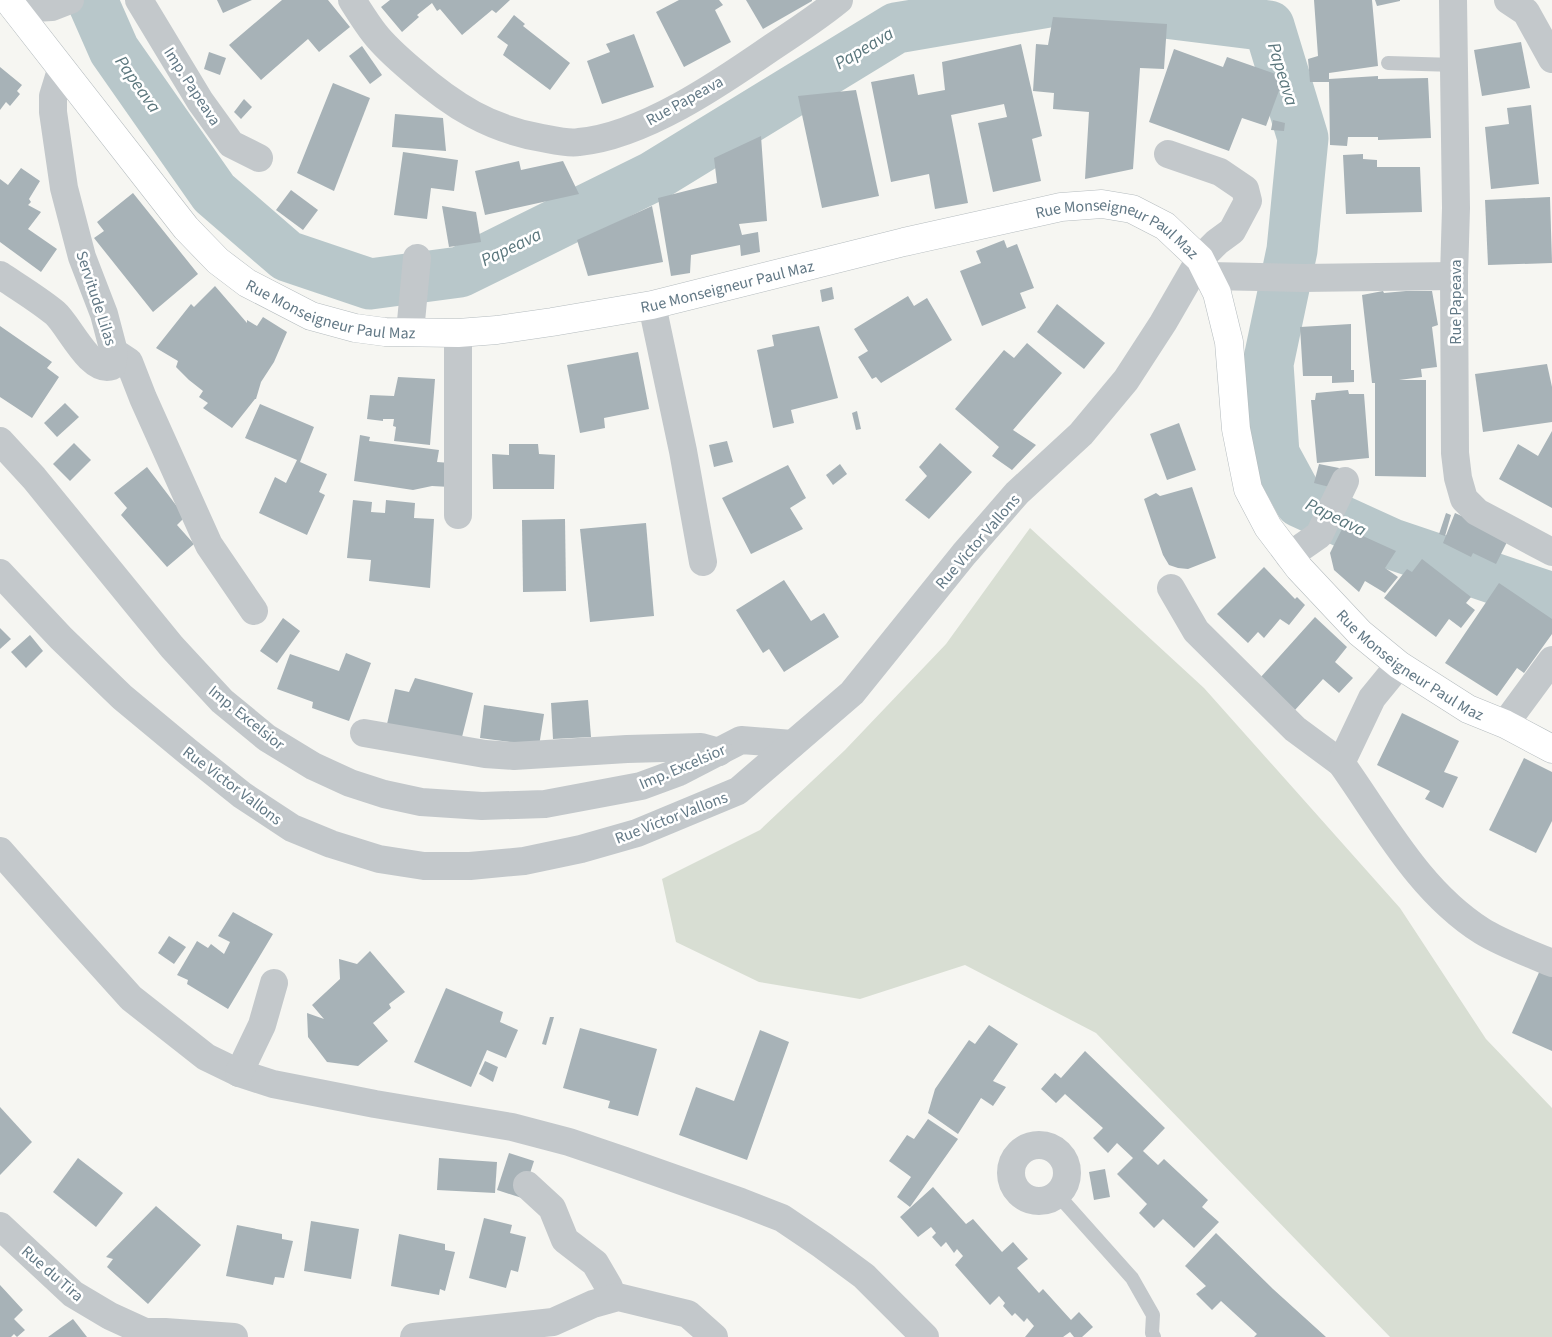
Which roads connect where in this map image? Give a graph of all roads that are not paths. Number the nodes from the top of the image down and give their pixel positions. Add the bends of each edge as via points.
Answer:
1 (70, 0) edge
2 (139, 0) edge
3 (352, 0) edge
4 (839, 0) edge
5 (1453, 0) edge
6 (1508, 0) edge
7 (12, 5) edge
8 (1552, 59) edge
9 (1388, 63) dead end
10 (1455, 65) junction
11 (61, 70) junction
12 (1168, 154) dead end
13 (258, 158) dead end
14 (417, 258) dead end
15 (1204, 268) junction
16 (0, 275) edge
17 (1454, 276) junction
18 (652, 305) junction
19 (410, 332) junction
20 (458, 333) junction
21 (114, 352) junction
22 (0, 441) edge
23 (1334, 503) dead end
24 (458, 515) dead end
25 (1552, 552) edge
26 (1289, 556) junction
27 (703, 562) dead end
28 (0, 573) edge
29 (1171, 588) dead end
30 (254, 611) dead end
31 (1552, 660) edge
32 (1398, 665) junction
33 (1505, 724) junction
34 (364, 733) dead end
35 (792, 744) junction
36 (1552, 749) edge
37 (719, 752) junction
38 (1341, 763) junction
39 (0, 851) edge
40 (1552, 962) edge
41 (274, 983) dead end
42 (239, 1073) junction
43 (526, 1185) dead end
44 (1057, 1194) dead end
45 (0, 1226) edge
46 (600, 1302) junction
47 (483, 1333) edge
48 (163, 1334) edge
49 (234, 1337) edge
50 (414, 1337) edge
51 (714, 1337) edge
52 (924, 1337) edge
53 (1154, 1337) edge

1 - 7 street via 52,7
2 - 13 street, Imp. Papeava via 200,101 231,144
3 - 4 street, Rue Papeava via 376,35 400,60 464,110 519,134 577,143 607,138 663,116 742,68
5 - 10 street, Rue Papeava
6 - 8 street via 1526,12
7 - 11 main road, Rue Monseigneur Paul Maz
9 - 10 lane
10 - 17 street, Rue Papeava
11 - 19 main road, Rue Monseigneur Paul Maz via 186,228 218,261 247,283 311,316 355,328
11 - 21 street, Servitude Lilas via 52,96 64,188 82,257 104,314
12 - 15 street, Rue Victor Vallons via 1220,172 1245,189 1248,202 1232,231 1217,242
14 - 19 street
15 - 17 street via 1262,277
15 - 18 main road, Rue Monseigneur Paul Maz via 1165,226 1132,209 1102,204 1061,207 904,242
15 - 26 main road, Rue Monseigneur Paul Maz via 1216,293 1229,342 1236,429 1248,489 1268,527
15 - 35 street, Rue Victor Vallons via 1126,380 1081,434 1017,493 852,693
16 - 21 street via 56,314 88,357 100,366 112,366
17 - 25 street, Rue Papeava via 1455,453 1464,499 1477,512
18 - 20 main road, Rue Monseigneur Paul Maz via 543,324
18 - 27 street
19 - 20 main road, Rue Monseigneur Paul Maz
20 - 24 street
21 - 30 street, Servitude Lilas via 129,362 209,545
22 - 37 street, Imp. Excelsior via 172,647 222,700 267,738 313,766 384,794 421,802 482,806 545,804 641,786
23 - 26 street via 1319,535
26 - 32 main road, Rue Monseigneur Paul Maz via 1348,620
28 - 35 street, Rue Victor Vallons via 122,698 242,795 292,828 379,859 424,866 470,866 524,861 581,849 637,833 738,791
29 - 38 street via 1196,631 1295,729
31 - 33 street
32 - 33 main road, Rue Monseigneur Paul Maz via 1468,709
32 - 38 street via 1372,698
33 - 36 main road, Rue Monseigneur Paul Maz
34 - 37 street via 514,756 701,747
35 - 37 street, Imp. Excelsior via 741,740
38 - 40 street via 1406,858 1444,901 1483,932
39 - 42 street via 131,998 206,1058
41 - 42 street via 262,1025
42 - 52 street via 333,1097 512,1127 569,1142 782,1218 864,1276
43 - 46 street via 552,1208 565,1240 596,1262 609,1287
44 - 53 lane via 1132,1278 1153,1316
45 - 48 street, Rue du Tira via 73,1294 145,1332
46 - 47 street via 553,1322
46 - 51 street via 618,1297 688,1314
47 - 50 street
48 - 49 street, Rue du Tira

